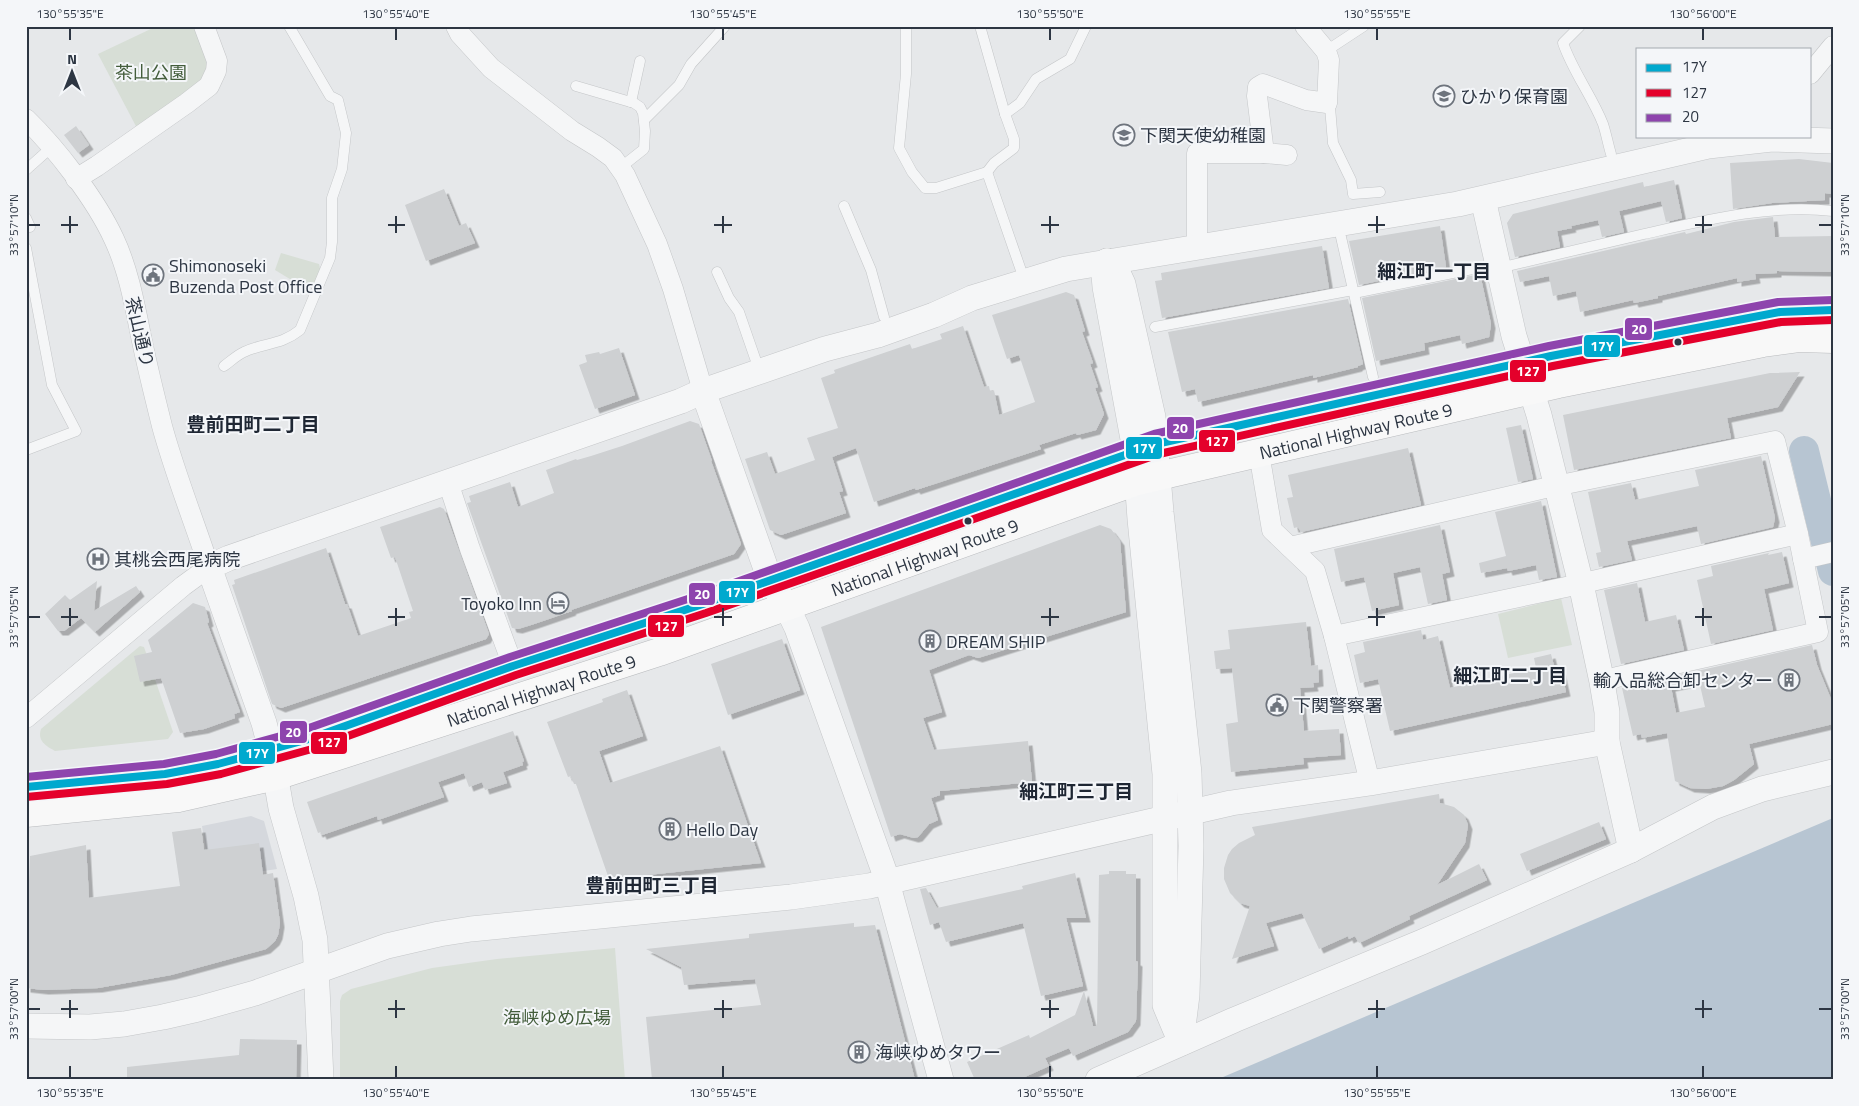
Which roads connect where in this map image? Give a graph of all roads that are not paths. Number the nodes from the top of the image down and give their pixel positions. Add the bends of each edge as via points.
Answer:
1 (204, 26) edge
2 (289, 26) edge
3 (456, 26) edge
4 (725, 26) edge
5 (906, 26) edge
6 (980, 26) edge
7 (1086, 26) edge
8 (1305, 26) edge
9 (1364, 26) edge
10 (1580, 26) edge
11 (1833, 46) edge
12 (1326, 51) junction
13 (640, 61) dead end
14 (1812, 72) edge
15 (576, 86) dead end
16 (631, 102) junction
17 (1327, 103) junction
18 (1005, 114) junction
19 (26, 120) edge
20 (644, 120) junction
21 (1772, 138) edge
22 (1833, 142) edge
23 (45, 154) dead end
24 (1264, 154) junction
25 (1611, 154) dead end
26 (1287, 155) dead end
27 (620, 168) junction
28 (26, 170) edge
29 (987, 172) junction
30 (76, 179) junction
31 (1380, 192) dead end
32 (1483, 199) junction
33 (844, 206) dead end
34 (1833, 211) edge
35 (26, 218) edge
36 (26, 228) edge
37 (1341, 237) dead end
38 (26, 248) edge
39 (1197, 248) junction
40 (1107, 261) junction
41 (1498, 266) junction
42 (717, 272) dead end
43 (1025, 283) junction
44 (1353, 292) junction
45 (1833, 310) edge
46 (884, 317) dead end
47 (1155, 327) dead end
48 (1833, 339) edge
49 (756, 361) dead end
50 (1522, 362) junction
51 (224, 366) dead end
52 (1373, 377) dead end
53 (1531, 391) junction
54 (703, 392) junction
55 (1146, 447) junction
56 (26, 450) edge
57 (1259, 453) junction
58 (1148, 478) junction
59 (448, 482) junction
60 (1557, 486) junction
61 (1798, 534) junction
62 (1290, 547) junction
63 (1833, 552) edge
64 (1803, 559) junction
65 (209, 567) junction
66 (770, 580) junction
67 (1581, 584) junction
68 (786, 606) junction
69 (1334, 636) junction
70 (513, 666) junction
71 (1602, 682) junction
72 (26, 718) edge
73 (1607, 742) junction
74 (274, 763) junction
75 (1833, 772) edge
76 (1370, 782) junction
77 (26, 786) edge
78 (1833, 788) edge
79 (1190, 812) junction
80 (26, 813) edge
81 (1166, 818) junction
82 (1631, 850) junction
83 (887, 883) junction
84 (317, 970) junction
85 (26, 1026) edge
86 (1181, 1043) junction
87 (321, 1080) edge
88 (942, 1080) edge
89 (1098, 1080) edge

1 - 30 street via 217,61 209,86
2 - 51 lane via 330,96 338,100 346,132 342,169 332,198 330,258 300,330 279,342 244,352
3 - 27 street via 491,68 572,131 613,158
4 - 20 lane via 691,64 679,85
5 - 29 lane via 906,74 899,148 902,155 925,188 936,188
6 - 18 lane
7 - 18 lane via 1070,59 1036,80 1020,103
8 - 12 street
9 - 12 lane
10 - 25 lane via 1563,43 1570,63 1603,124
11 - 14 street
12 - 17 street via 1329,60
13 - 16 lane
15 - 16 lane
16 - 20 lane via 640,107
17 - 24 street via 1306,100 1270,85 1258,87
17 - 31 lane via 1333,143 1351,180 1353,194
18 - 29 lane via 1014,148
19 - 30 street, 茶山通り
20 - 27 lane via 644,150
21 - 22 street
21 - 32 street via 1708,146
23 - 28 lane
24 - 26 street
24 - 39 street via 1197,153
27 - 54 street via 657,244
29 - 43 lane
30 - 65 street, 茶山通り via 107,225 125,267 163,428
32 - 39 street
32 - 41 street
33 - 46 lane via 871,270
34 - 41 lane via 1785,210 1722,216
35 - 36 lane via 30,227
37 - 44 lane
38 - 56 lane via 52,385 76,431
39 - 40 street
40 - 43 street via 1066,269
40 - 55 street via 1123,284 1153,417
41 - 44 lane
41 - 50 street
42 - 49 lane via 739,312
43 - 54 street via 972,298 887,332 825,349
44 - 47 lane
44 - 52 lane
45 - 50 highway, National Highway Route 9 via 1780,312
48 - 53 highway, National Highway Route 9 via 1800,338 1763,343
50 - 53 street
50 - 55 highway, National Highway Route 9
53 - 57 highway, National Highway Route 9
53 - 60 street
54 - 59 street
54 - 66 street
55 - 58 street
55 - 66 highway, National Highway Route 9
57 - 58 highway, National Highway Route 9
57 - 62 street via 1272,530
58 - 68 highway, National Highway Route 9
58 - 79 street via 1161,512 1189,773
58 - 81 street
59 - 65 street
59 - 70 street
60 - 61 street via 1775,441
60 - 62 street
60 - 67 street
61 - 64 street
61 - 67 street
62 - 69 street via 1315,571
63 - 64 street
64 - 71 street via 1818,632
65 - 72 street
65 - 74 street via 264,723
66 - 68 street
66 - 70 highway, National Highway Route 9
67 - 69 street
67 - 71 street
68 - 74 highway, National Highway Route 9 via 659,652
68 - 83 street via 797,628
69 - 76 street
70 - 74 highway, National Highway Route 9 via 309,739
71 - 73 street
73 - 76 street
73 - 82 street
74 - 77 highway, National Highway Route 9 via 218,764 165,774 56,786
74 - 80 highway, National Highway Route 9 via 230,787 178,798
74 - 84 street via 281,808 306,896
75 - 82 street via 1762,789 1713,807
76 - 79 street
78 - 82 street via 1754,809
79 - 81 street
79 - 86 street via 1187,995
81 - 83 street
81 - 86 street via 1165,1005
82 - 86 street
83 - 84 street via 791,897 471,929 387,946
83 - 88 street
84 - 85 street via 255,993 163,1017 90,1027
84 - 87 street
86 - 89 street

